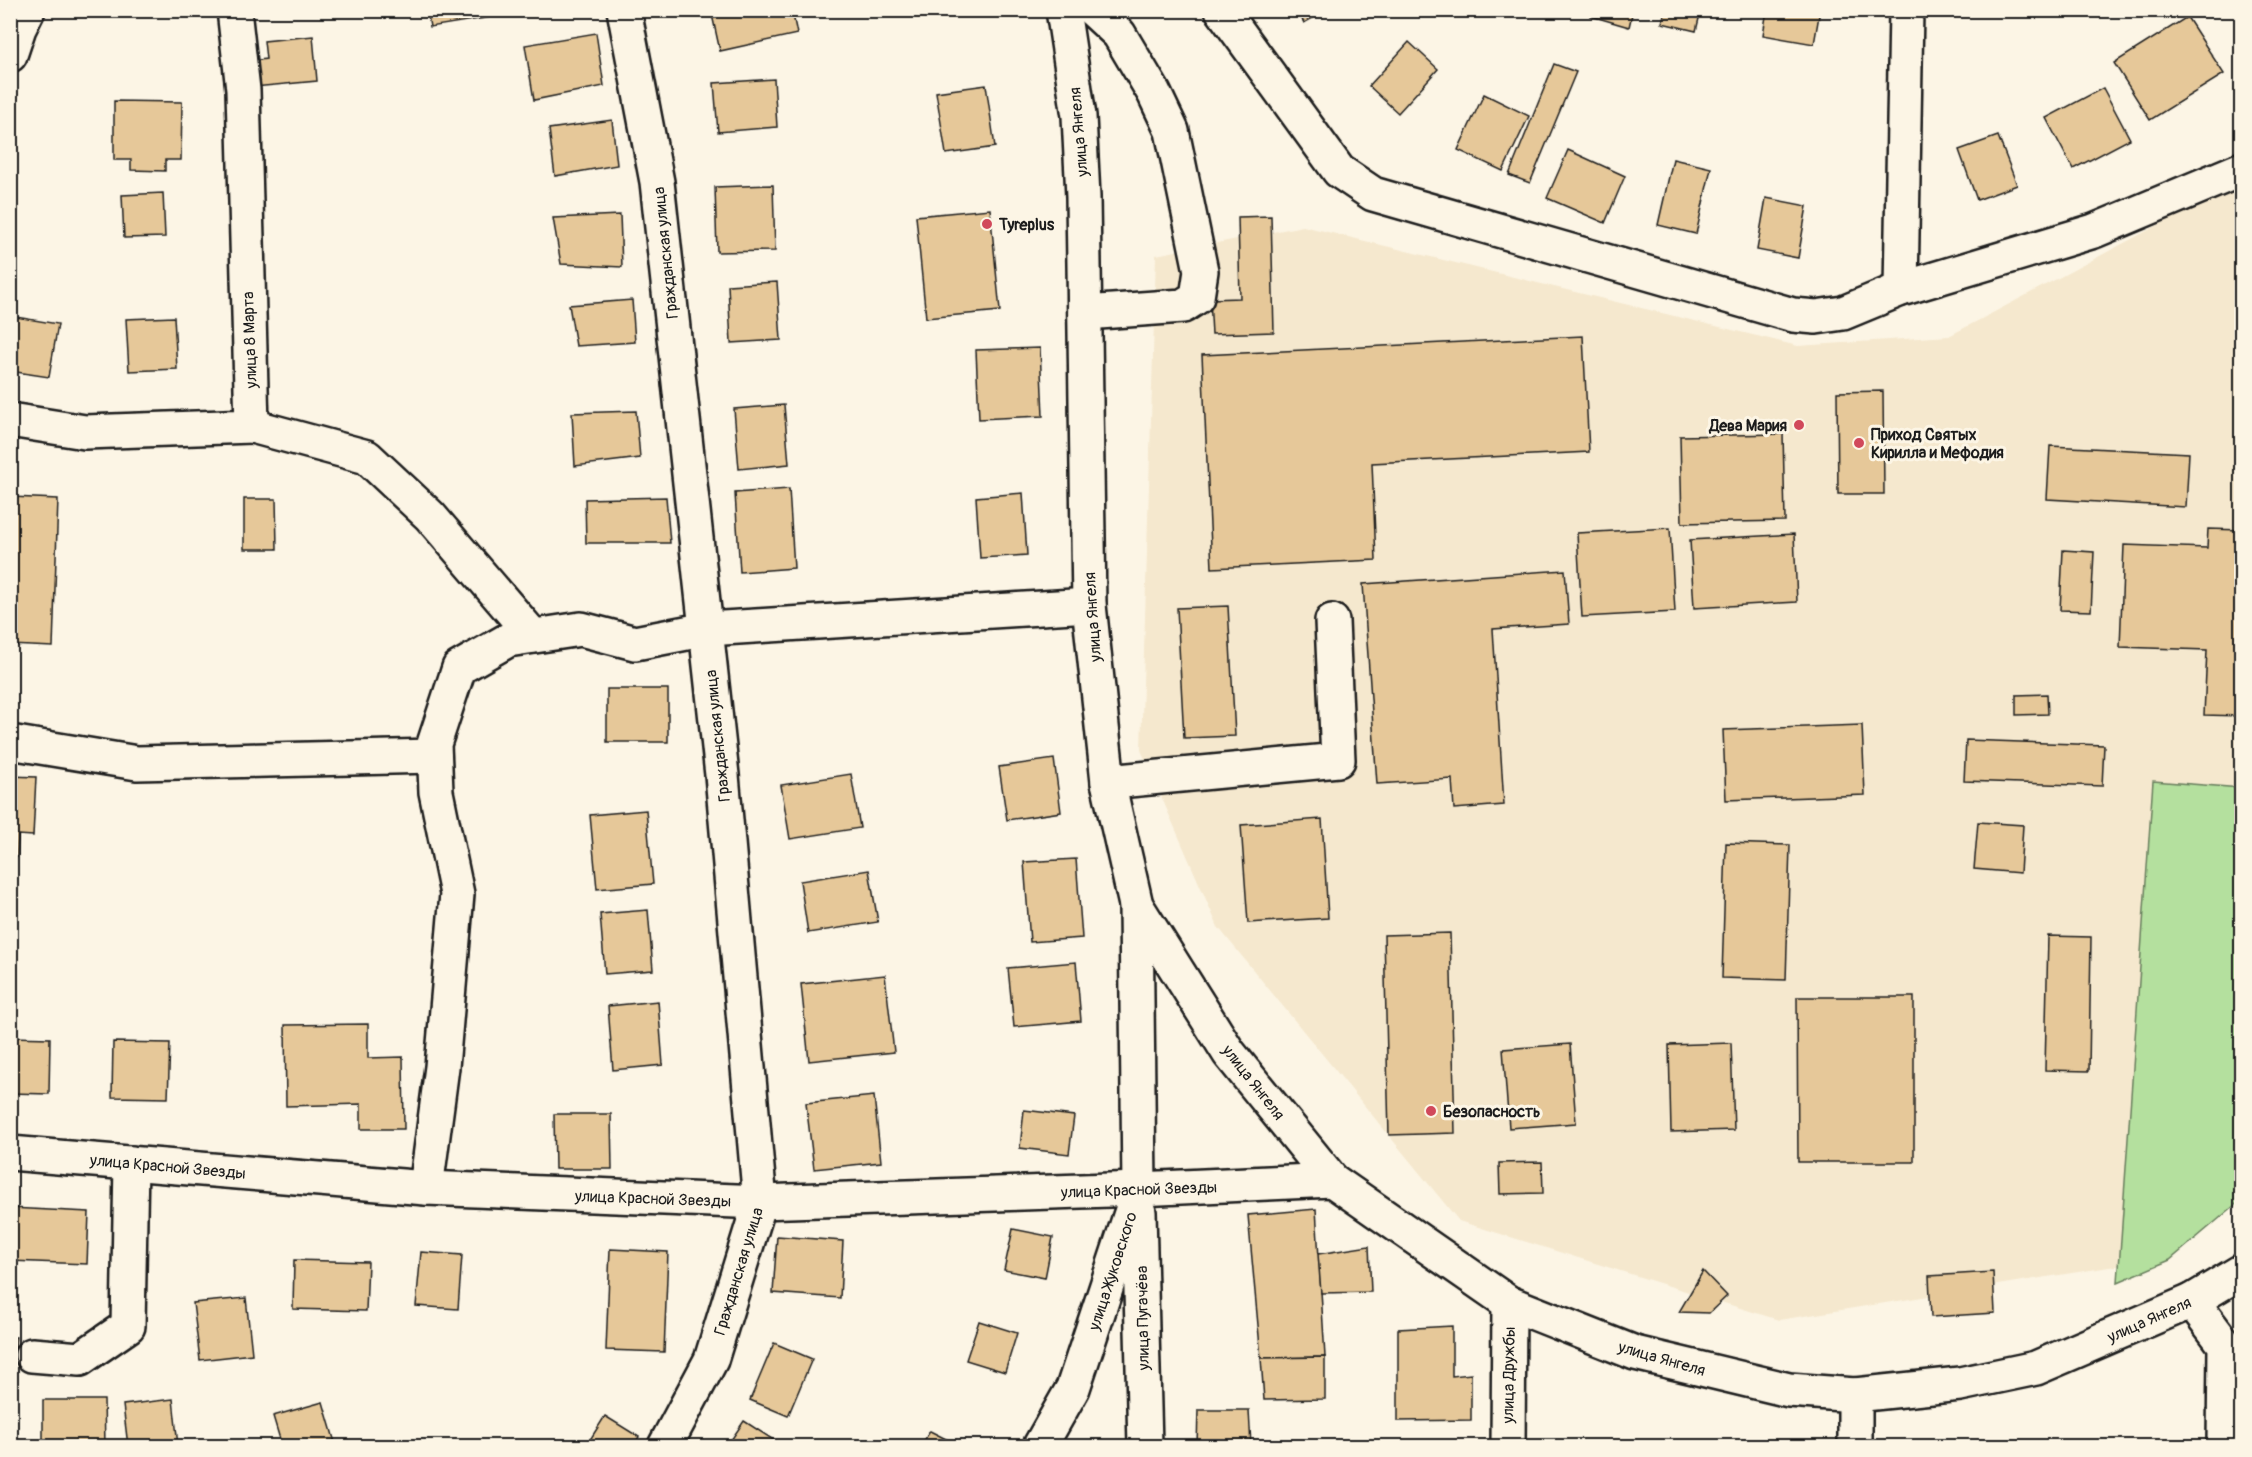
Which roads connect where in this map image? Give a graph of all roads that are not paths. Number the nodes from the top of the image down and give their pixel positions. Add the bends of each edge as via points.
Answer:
1 (27, 10) edge
2 (234, 10) edge
3 (624, 10) edge
4 (1063, 10) edge
5 (1093, 10) edge
6 (1222, 10) edge
7 (1906, 10) edge
8 (10, 56) edge
9 (2241, 169) edge
10 (1901, 289) junction
11 (1084, 313) junction
12 (10, 420) edge
13 (252, 426) junction
14 (1089, 605) junction
15 (1332, 621) dead end
16 (707, 629) junction
17 (533, 636) junction
18 (10, 742) edge
19 (434, 756) junction
20 (1108, 782) junction
21 (1136, 904) junction
22 (10, 1153) edge
23 (131, 1163) junction
24 (1332, 1180) junction
25 (426, 1188) junction
26 (1139, 1190) junction
27 (760, 1202) junction
28 (2241, 1271) edge
29 (2192, 1301) junction
30 (1509, 1303) junction
31 (2233, 1344) edge
32 (32, 1355) dead end
33 (1855, 1395) junction
34 (665, 1446) edge
35 (1040, 1446) edge
36 (1145, 1446) edge
37 (1508, 1446) edge
38 (1855, 1446) edge
39 (2224, 1446) edge

1 - 8 street
2 - 13 street, улица 8 Марта via 243,90
3 - 16 street, Гражданская улица via 657,183
4 - 11 street, улица Янгеля via 1079,116
5 - 11 street via 1119,34 1172,131 1201,271 1197,297 1183,306
6 - 10 street via 1339,171 1373,194 1793,315 1843,313
7 - 10 street
9 - 10 street via 2094,231
11 - 14 street, улица Янгеля
12 - 13 street via 85,432
13 - 17 street via 367,457 430,516
14 - 16 street
14 - 20 street, улица Янгеля
15 - 20 street via 1338,760
16 - 17 street via 634,643 581,629
16 - 27 street, Гражданская улица
17 - 19 street via 508,640 459,668 434,744
18 - 19 street via 137,763
19 - 25 street via 436,792 457,894 442,1067
20 - 21 street, улица Янгеля
21 - 24 street, улица Янгеля via 1229,1053
21 - 26 street, улица Жуковского
22 - 23 street, улица Красной Звезды
23 - 25 street, улица Красной Звезды
23 - 32 street via 128,1326 80,1359
24 - 26 street, улица Красной Звезды
24 - 30 street, улица Янгеля
25 - 27 street, улица Красной Звезды
26 - 27 street, улица Красной Звезды
26 - 35 street, улица Жуковского via 1073,1388
26 - 36 street, улица Пугачёва
27 - 34 street, Гражданская улица via 711,1360
28 - 29 street, улица Янгеля
29 - 31 street
29 - 33 street, улица Янгеля via 2036,1368 1960,1384
30 - 33 street, улица Янгеля via 1635,1353 1789,1390
30 - 37 street, улица Дружбы
31 - 39 street
33 - 38 street

